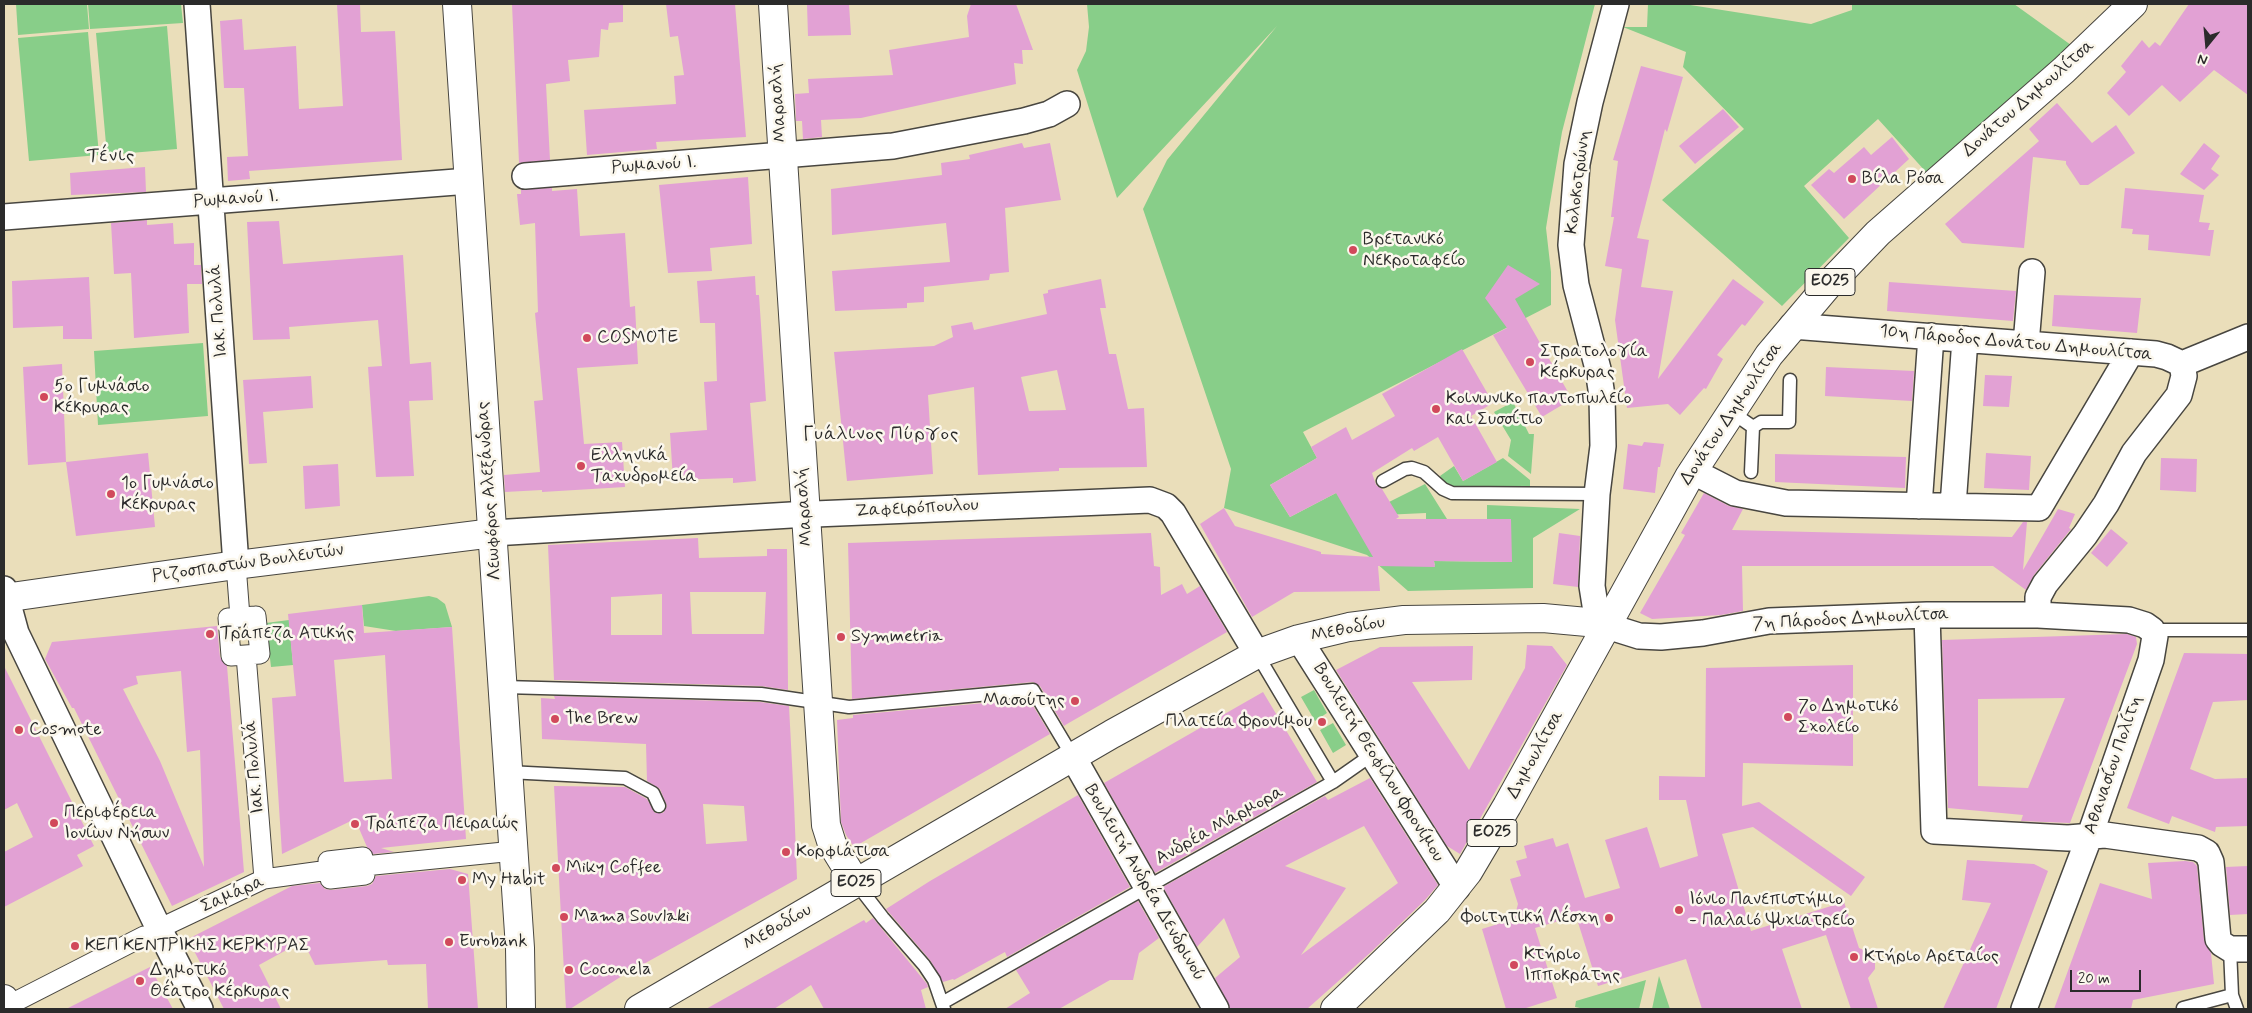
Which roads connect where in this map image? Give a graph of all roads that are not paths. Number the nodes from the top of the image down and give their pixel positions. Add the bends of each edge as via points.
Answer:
1 (197, 4) edge
2 (457, 4) edge
3 (773, 4) edge
4 (1616, 4) edge
5 (2133, 4) edge
6 (1068, 104) dead end
7 (782, 156) junction
8 (525, 176) dead end
9 (469, 181) junction
10 (212, 201) junction
11 (4, 217) edge
12 (2032, 272) dead end
13 (1792, 326) junction
14 (1931, 336) junction
15 (2248, 337) edge
16 (1965, 339) junction
17 (2026, 344) junction
18 (2131, 352) junction
19 (2182, 364) junction
20 (1790, 380) dead end
21 (1730, 410) junction
22 (1753, 427) junction
23 (1692, 471) junction
24 (1751, 472) dead end
25 (1383, 481) dead end
26 (1596, 494) junction
27 (1919, 506) junction
28 (1954, 506) junction
29 (806, 514) junction
30 (493, 533) junction
31 (236, 565) junction
32 (4, 595) edge
33 (1927, 615) junction
34 (2038, 615) junction
35 (1607, 626) junction
36 (2152, 630) junction
37 (2248, 630) edge
38 (1299, 639) junction
39 (1257, 654) junction
40 (504, 687) junction
41 (817, 701) junction
42 (1373, 754) junction
43 (1073, 757) junction
44 (508, 772) junction
45 (1333, 782) junction
46 (659, 806) dead end
47 (2090, 835) junction
48 (514, 851) junction
49 (264, 879) junction
50 (856, 883) junction
51 (1147, 887) junction
52 (1457, 888) junction
53 (169, 924) dead end
54 (144, 936) dead end
55 (2239, 949) edge
56 (521, 977) junction
57 (2232, 995) junction
58 (7, 1005) edge
59 (943, 1006) edge
60 (2183, 1008) dead end
61 (200, 1009) edge
62 (521, 1009) edge
63 (543, 1009) edge
64 (639, 1009) edge
65 (1216, 1009) edge
66 (1334, 1009) edge
67 (2024, 1009) edge
68 (2237, 1009) edge

1 - 10 street, Ιακ. Πολυλά
2 - 9 main road, Λεωφόρος Αλεξάνδρας
3 - 7 main road, Μαρασλή
4 - 26 street, Κολοκοτρώνη via 1585,126 1575,178 1572,228 1573,269 1602,396 1603,446
5 - 13 main road, Δονάτου Δημουλίτσα / ΕΟ25 via 2064,70 1878,232
6 - 7 street, Ρωμανού Ι. via 1024,121 914,143
7 - 8 street, Ρωμανού Ι.
7 - 29 main road, Μαρασλή
9 - 10 street, Ρωμανού Ι.
9 - 30 main road, Λεωφόρος Αλεξάνδρας
10 - 11 street, Ρωμανού Ι.
10 - 31 street, Ιακ. Πολυλά
12 - 17 street
13 - 14 street, 10η Πάροδος Δονάτου Δημουλίτσα
13 - 21 main road, Δονάτου Δημουλίτσα / ΕΟ25
14 - 16 street, 10η Πάροδος Δονάτου Δημουλίτσα
14 - 27 street
15 - 19 street
16 - 17 street, 10η Πάροδος Δονάτου Δημουλίτσα
16 - 28 street
17 - 18 street, 10η Πάροδος Δονάτου Δημουλίτσα
18 - 19 street, 10η Πάροδος Δονάτου Δημουλίτσα via 2162,355
18 - 28 street via 2038,508
19 - 34 street via 2184,376 2179,395 2134,453 2085,535 2045,584 2038,597
20 - 22 lane via 1789,422 1761,422
21 - 22 lane
21 - 23 main road, Δονάτου Δημουλίτσα / ΕΟ25
22 - 24 lane
23 - 27 street via 1724,488 1766,501
23 - 35 main road, Δονάτου Δημουλίτσα / ΕΟ25
25 - 26 lane via 1412,468 1424,472 1442,489 1452,493
26 - 35 street, Κολοκοτρώνη via 1592,593
27 - 28 street
29 - 30 street, Ζαφειρόπουλου
29 - 39 street, Ζαφειρόπουλου via 1142,499 1158,501 1176,517
29 - 41 main road, Μαρασλή
30 - 31 main road, Ριζοσπαστών Βουλευτών
30 - 40 main road, Λεωφόρος Αλεξάνδρας
31 - 32 main road, Ριζοσπαστών Βουλευτών
31 - 49 street, Ιακ. Πολυλά via 240,617 228,618 231,656 246,655
32 - 61 street via 16,633
33 - 34 street, 7η Πάροδος Δημουλίτσα
33 - 35 street, 7η Πάροδος Δημουλίτσα via 1769,621 1661,637 1639,636
33 - 47 street via 1934,831 2068,838
34 - 36 street via 2129,620
35 - 38 main road, Μεθοδίου / ΕΟ25 via 1543,618 1428,619 1377,623
35 - 52 main road, Δημουλίτσα / ΕΟ25 via 1494,830
36 - 37 lane
36 - 47 street, Αθανασίου Πολίτη via 2155,636 2151,660
38 - 39 main road, Μεθοδίου / ΕΟ25
38 - 42 street, Βουλευτή Θεοφίλου Φρονίμου
39 - 43 main road, Μεθοδίου / ΕΟ25
39 - 45 lane
40 - 41 lane via 761,694
40 - 44 main road, Λεωφόρος Αλεξάνδρας
41 - 43 lane via 849,707 1033,690
41 - 50 main road, Μαρασλή via 827,832
42 - 45 lane, Ανδρέα Μάρμορα
42 - 52 street, Βουλευτή Θεοφίλου Φρονίμου
43 - 50 main road, Μεθοδίου / ΕΟ25
43 - 51 street, Βουλευτή Ανδρέα Δενδρινού
44 - 46 lane via 625,778 653,793
44 - 48 main road, Λεωφόρος Αλεξάνδρας
45 - 51 lane, Ανδρέα Μάρμορα
47 - 55 street via 2193,847 2207,853 2211,862 2216,933 2222,944
47 - 67 street, Αθανασίου Πολίτη
48 - 49 street, Σαμάρα via 364,866 365,875 330,879 329,870
48 - 56 main road, Λεωφόρος Αλεξάνδρας
49 - 53 street, Σαμάρα
50 - 59 lane via 924,965 934,980
50 - 64 main road, Μεθοδίου / ΕΟ25
51 - 59 lane, Ανδρέα Μάρμορα
51 - 65 street, Βουλευτή Ανδρέα Δενδρινού
52 - 66 main road, Δημουλίτσα / ΕΟ25
54 - 58 street
55 - 57 lane
56 - 62 main road, Λεωφόρος Αλεξάνδρας
56 - 63 main road, Λεωφόρος Αλεξάνδρας via 531,1001
57 - 60 lane
57 - 68 lane

